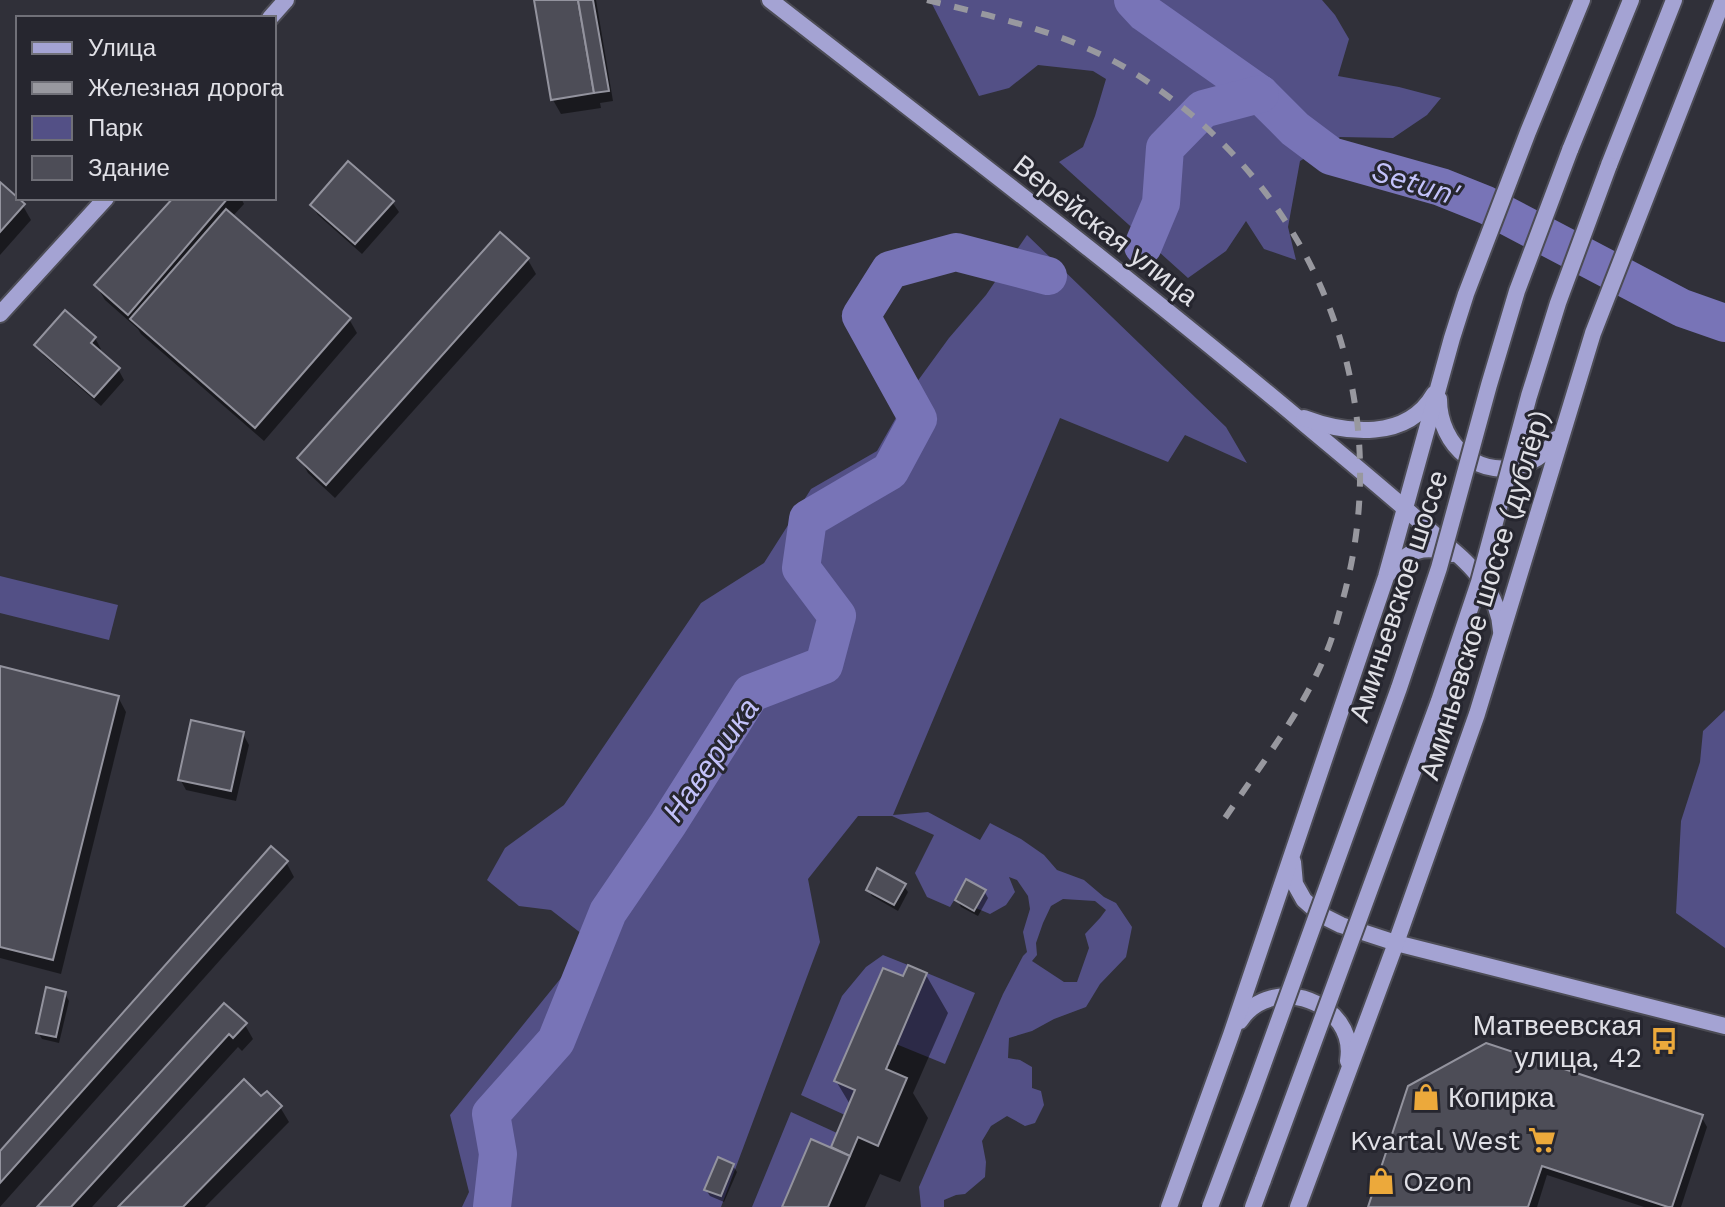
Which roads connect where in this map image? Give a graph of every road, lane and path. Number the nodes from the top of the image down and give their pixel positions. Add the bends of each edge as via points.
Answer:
1 (286, 0) edge
2 (770, 0) edge
3 (1582, 0) edge
4 (1631, 0) edge
5 (1674, 0) edge
6 (1723, 0) edge
7 (272, 16) edge
8 (104, 200) edge
9 (0, 314) edge
10 (1438, 386) junction
11 (1292, 414) junction
12 (1565, 423) junction
13 (1404, 508) junction
14 (1459, 557) junction
15 (1386, 577) junction
16 (1501, 638) junction
17 (1293, 854) junction
18 (1396, 943) junction
19 (1725, 1026) edge
20 (1231, 1035) junction
21 (1345, 1078) junction
22 (1169, 1207) edge
23 (1210, 1207) edge
24 (1253, 1207) edge
25 (1298, 1207) edge

1 - 7 main road
2 - 11 main road, Верейская улица
3 - 10 main road via 1466,294
4 - 23 main road, Аминьевское шоссе, bridge via 1517,291 1439,568 1399,688
5 - 24 main road, bridge via 1554,316 1479,582 1439,701
6 - 12 main road, Аминьевское шоссе (дублёр) via 1593,333
8 - 9 main road
10 - 11 main road via 1416,413 1382,430 1339,429
10 - 12 main road via 1446,434 1462,454 1484,466 1509,468 1533,461 1553,445
10 - 13 main road
11 - 13 main road, Верейская улица
12 - 16 main road, Аминьевское шоссе (дублёр)
13 - 14 main road, Верейская улица
13 - 15 main road
14 - 15 main road via 1418,550 1397,562
14 - 16 main road, Верейская улица via 1495,603
15 - 17 main road
16 - 18 main road, Аминьевское шоссе (дублёр)
17 - 18 main road via 1295,884 1321,915
17 - 20 main road
18 - 19 main road
18 - 21 main road, Аминьевское шоссе (дублёр)
20 - 21 main road via 1244,1015 1263,1001 1286,996 1310,1000 1330,1012 1344,1031 1349,1054
20 - 22 main road
21 - 25 main road, Аминьевское шоссе (дублёр)

